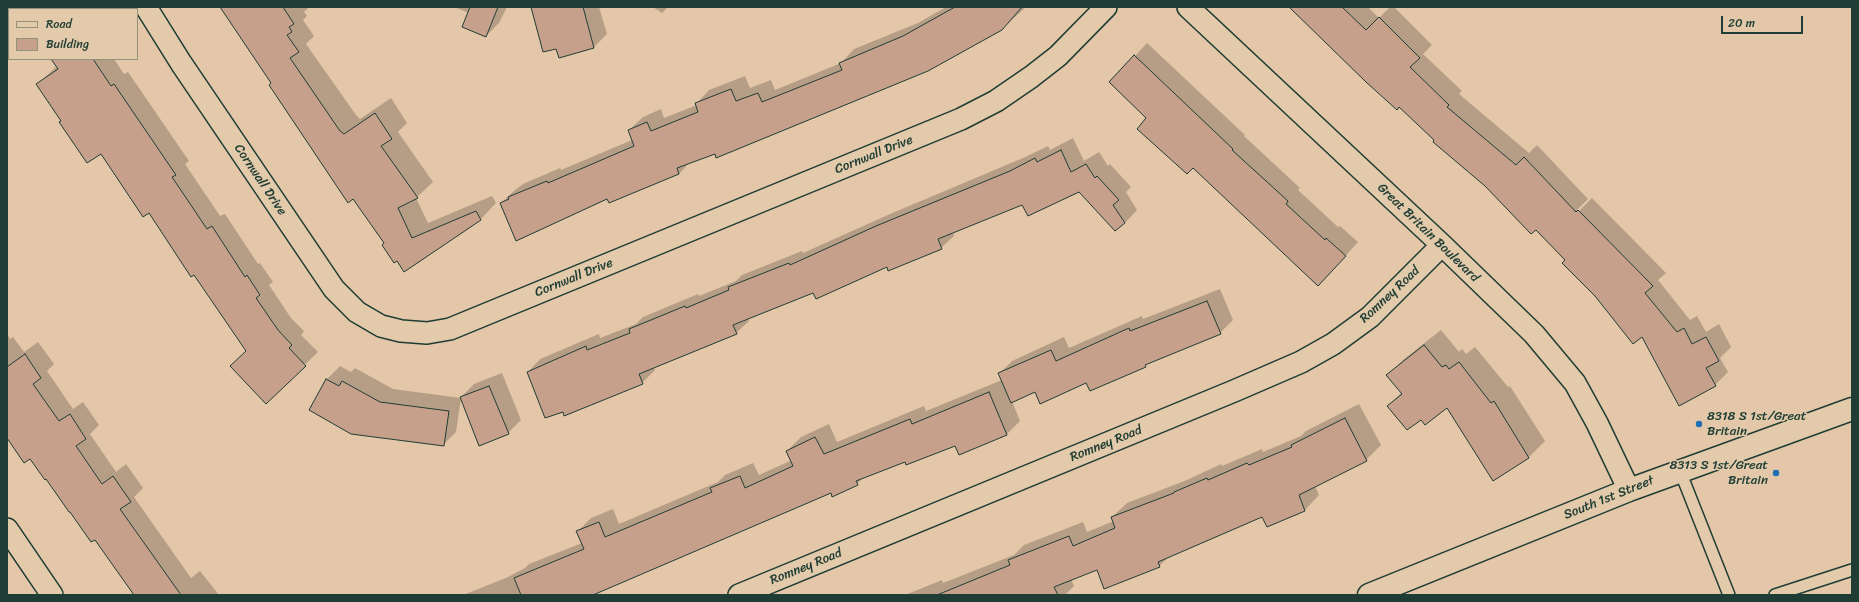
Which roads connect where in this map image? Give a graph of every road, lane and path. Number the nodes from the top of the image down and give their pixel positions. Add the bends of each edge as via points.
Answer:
1 (146, 7) edge
2 (1106, 7) edge
3 (1188, 7) edge
4 (1442, 245) junction
5 (1852, 409) edge
6 (1680, 471) junction
7 (1629, 490) junction
8 (7, 529) edge
9 (1852, 570) edge
10 (52, 595) edge
11 (739, 595) edge
12 (1369, 595) edge
13 (1729, 595) edge
14 (1775, 595) edge

1 - 2 street, Cornwall Drive via 334,289 357,312 380,326 427,333 450,329 961,119 996,101 1032,77 1058,56
3 - 4 street, Great Britain Boulevard
4 - 7 street, Great Britain Boulevard via 1534,334 1575,383
4 - 11 street, Romney Road via 1370,317 1333,344 1301,362
5 - 6 main road, South 1st Street
6 - 7 main road, South 1st Street
6 - 13 lane
7 - 12 main road, South 1st Street
8 - 10 street
9 - 14 lane

